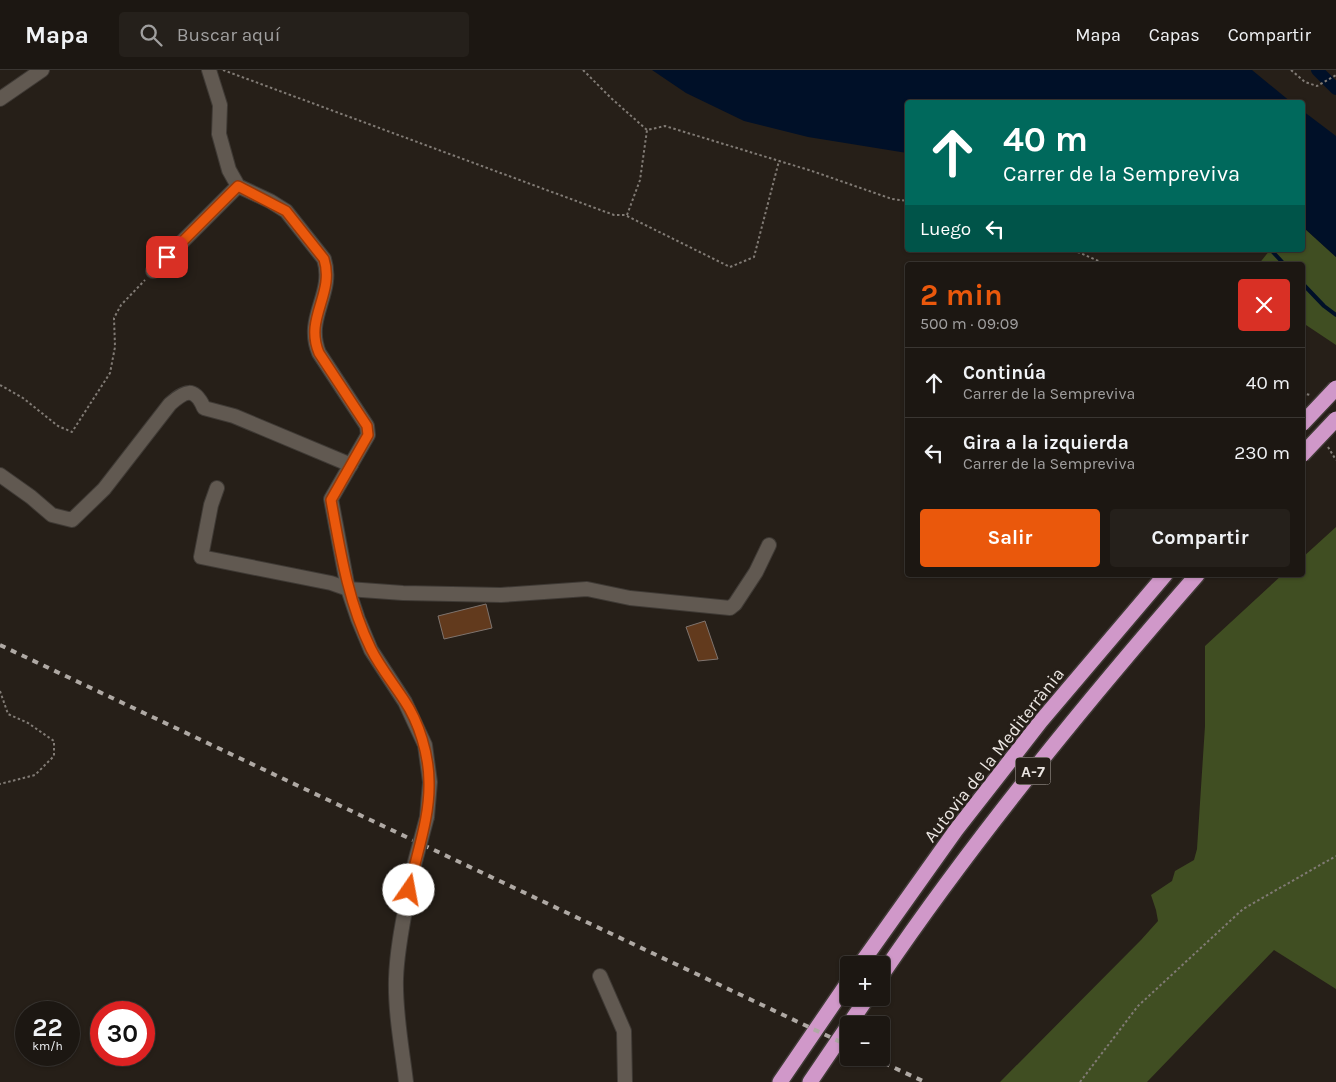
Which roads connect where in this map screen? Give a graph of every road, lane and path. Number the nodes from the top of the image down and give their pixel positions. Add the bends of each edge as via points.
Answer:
1 (42, 70) edge
2 (209, 70) edge
3 (223, 70) edge
4 (583, 70) edge
5 (1292, 70) edge
6 (1335, 75) edge
7 (0, 99) edge
8 (647, 130) junction
9 (779, 161) junction
10 (238, 186) junction
11 (905, 201) edge
12 (627, 216) junction
13 (1078, 252) edge
14 (1101, 262) edge
15 (153, 271) joint
16 (0, 385) edge
17 (1336, 388) edge
18 (1305, 393) edge
19 (1310, 395) dead end
20 (1336, 419) edge
21 (1305, 421) edge
22 (1328, 448) dead end
23 (1305, 453) edge
24 (1336, 460) edge
25 (351, 465) junction
26 (0, 475) edge
27 (217, 488) dead end
28 (770, 545) dead end
29 (1163, 577) edge
30 (1194, 577) edge
31 (348, 589) junction
32 (0, 691) edge
33 (0, 784) edge
34 (1336, 856) edge
35 (866, 956) edge
36 (890, 964) edge
37 (600, 976) dead end
38 (840, 994) edge
39 (862, 1006) edge
40 (406, 1082) edge
41 (625, 1082) edge
42 (780, 1082) edge
43 (810, 1082) edge
44 (1080, 1082) edge

1 - 7 street
2 - 10 street via 220,105 219,134 229,170
3 - 12 path via 614,215
4 - 8 path
5 - 6 path via 1305,82 1317,86
8 - 9 path via 665,126
8 - 12 path via 640,180
9 - 11 path
9 - 12 path via 754,257 730,267
10 - 15 street
10 - 25 street via 286,211 324,259 327,284 314,326 315,345 367,426 368,435
13 - 14 path
15 - 16 path via 121,305 114,318 115,347 110,373 72,432 58,426 23,398
17 - 21 highway, bridge
18 - 19 path
20 - 23 highway, bridge
22 - 24 path
25 - 26 street via 234,416 204,408 199,398 188,392 170,404 104,489 72,520 52,515
25 - 31 street via 331,500
27 - 31 street via 202,557
28 - 31 street via 756,572 730,608 630,598 587,589 501,595
29 - 35 highway, Autovia de la Mediterrània / A-7 via 980,799
30 - 36 highway, A-7 via 1062,735 976,845
31 - 40 street, bridge via 371,650 405,702 425,745 430,782 427,817 412,873 396,979
32 - 33 path via 8,714 54,741 54,756 35,775
34 - 44 path via 1243,909 1138,1006
37 - 41 street via 624,1031
38 - 42 highway
39 - 43 highway

